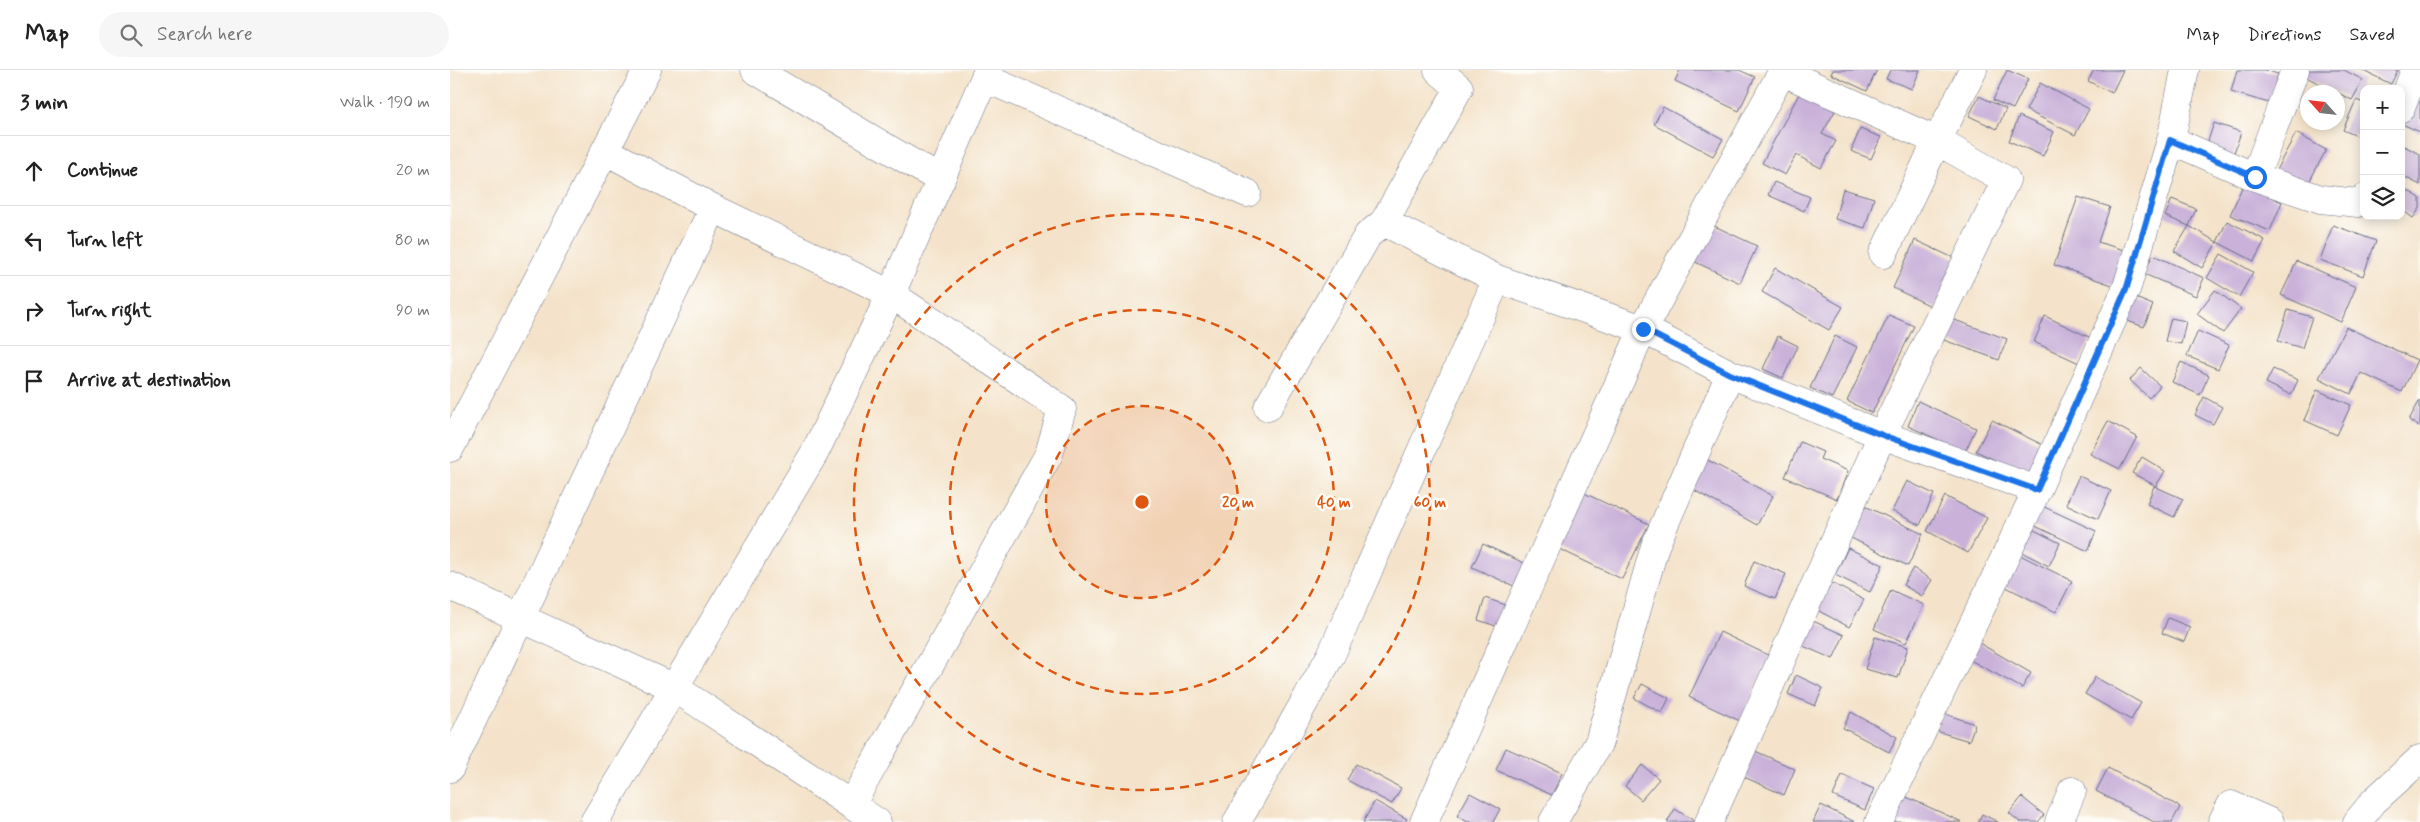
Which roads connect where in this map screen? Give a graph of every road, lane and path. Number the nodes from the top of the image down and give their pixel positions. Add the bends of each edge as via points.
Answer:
1 (647, 70) edge
2 (755, 70) edge
3 (1438, 70) edge
4 (1973, 70) edge
5 (2185, 70) edge
6 (2295, 70) edge
7 (2415, 70) edge
8 (1783, 71) edge
9 (986, 74) edge
10 (2405, 97) edge
11 (2170, 140) junction
12 (1937, 141) junction
13 (606, 151) junction
14 (2255, 177) junction
15 (941, 180) junction
16 (1247, 193) dead end
17 (2360, 201) edge
18 (713, 208) junction
19 (1384, 222) junction
20 (1883, 254) dead end
21 (1497, 279) junction
22 (891, 294) junction
23 (1643, 329) junction
24 (1730, 374) junction
25 (1268, 407) dead end
26 (1882, 435) junction
27 (450, 448) edge
28 (2037, 490) junction
29 (450, 586) edge
30 (522, 618) junction
31 (676, 688) junction
32 (2420, 760) edge
33 (450, 768) edge
34 (2072, 791) dead end
35 (851, 805) junction
36 (594, 822) edge
37 (876, 822) edge
38 (1237, 822) edge
39 (1424, 822) edge
40 (1553, 822) edge
41 (1709, 822) edge
42 (1879, 822) edge
43 (2059, 822) edge
44 (2222, 822) edge
45 (2270, 822) edge
46 (2357, 822) edge

1 - 13 street
2 - 15 street
3 - 19 street via 1459,88
4 - 12 street
5 - 11 street
6 - 14 street
7 - 10 street
8 - 12 street
8 - 23 street
9 - 15 street
9 - 16 street
11 - 14 street
11 - 28 street via 2127,287
12 - 20 street
12 - 26 street via 2006,180
13 - 18 street
13 - 27 street
14 - 17 street via 2321,199
15 - 22 street
18 - 22 street
18 - 30 street
19 - 21 street
19 - 25 street via 1368,235
21 - 23 street
21 - 38 street via 1331,655
22 - 31 street via 815,452
22 - 35 street via 1062,409 1049,454
23 - 24 street
23 - 39 street
24 - 26 street
24 - 40 street via 1655,546 1599,742
26 - 28 street
26 - 41 street
28 - 42 street
29 - 30 street
30 - 31 street
30 - 33 street
31 - 35 street
31 - 36 street
32 - 46 street via 2374,801
34 - 43 street
35 - 37 street
44 - 45 street via 2231,805

